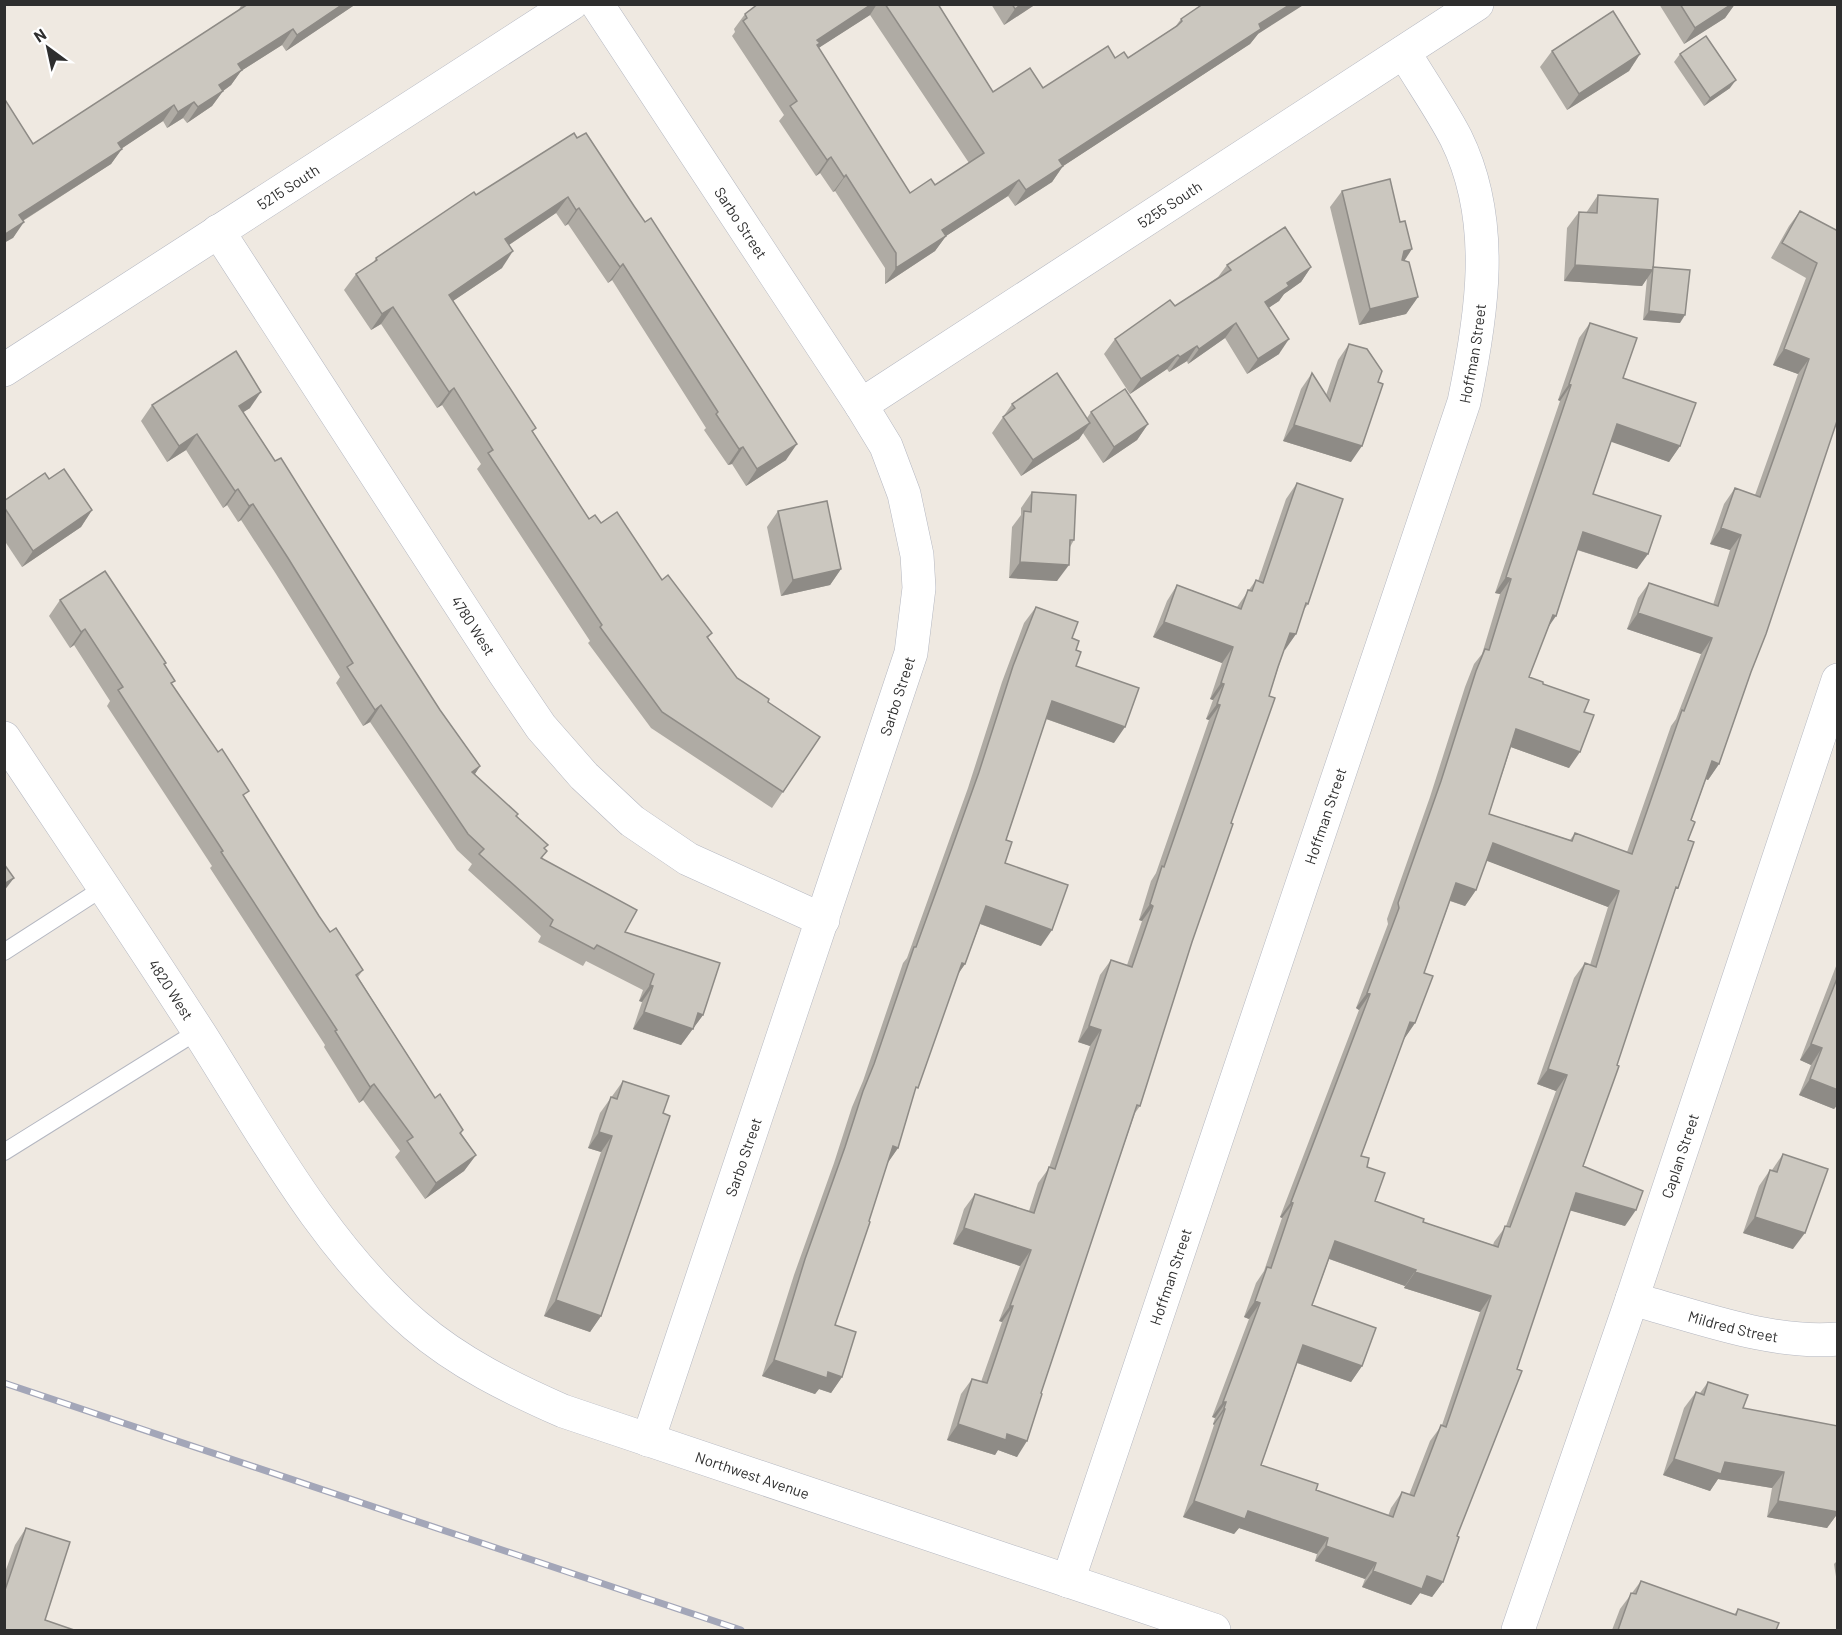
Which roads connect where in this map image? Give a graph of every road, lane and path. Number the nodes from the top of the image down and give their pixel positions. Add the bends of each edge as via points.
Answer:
1 (571, 4) edge
2 (597, 4) edge
3 (1478, 4) edge
4 (1404, 52) junction
5 (218, 231) junction
6 (4, 370) edge
7 (861, 405) junction
8 (1838, 680) edge
9 (4, 738) edge
10 (103, 888) junction
11 (823, 920) junction
12 (4, 952) edge
13 (198, 1031) junction
14 (4, 1152) edge
15 (336, 1241) joint
16 (1632, 1299) junction
17 (1838, 1339) edge
18 (648, 1440) junction
19 (1068, 1581) junction
20 (1214, 1630) edge
21 (1518, 1630) edge

1 - 5 street, 5215 South
2 - 7 street, Sarbo Street
3 - 4 street, 5255 South
4 - 7 street, 5255 South
4 - 19 street, Hoffman Street via 1456,138 1470,174 1481,223 1481,306 1464,402
5 - 6 street, 5215 South
5 - 11 street, 4780 West via 506,674 542,727 584,776 632,821 688,859
7 - 11 street, Sarbo Street via 886,447 904,494 917,555 919,588 911,653
8 - 16 street, Caplan Street
9 - 10 street, 4820 West
10 - 12 lane
10 - 13 street, 4820 West
11 - 18 street, Sarbo Street
13 - 14 lane
13 - 15 street, 4820 West
15 - 18 street, Northwest Avenue via 415,1325 460,1359 510,1388 563,1411
16 - 17 street, Mildred Street via 1762,1334
16 - 21 street, Caplan Street
18 - 19 street, Northwest Avenue
19 - 20 street, Northwest Avenue

